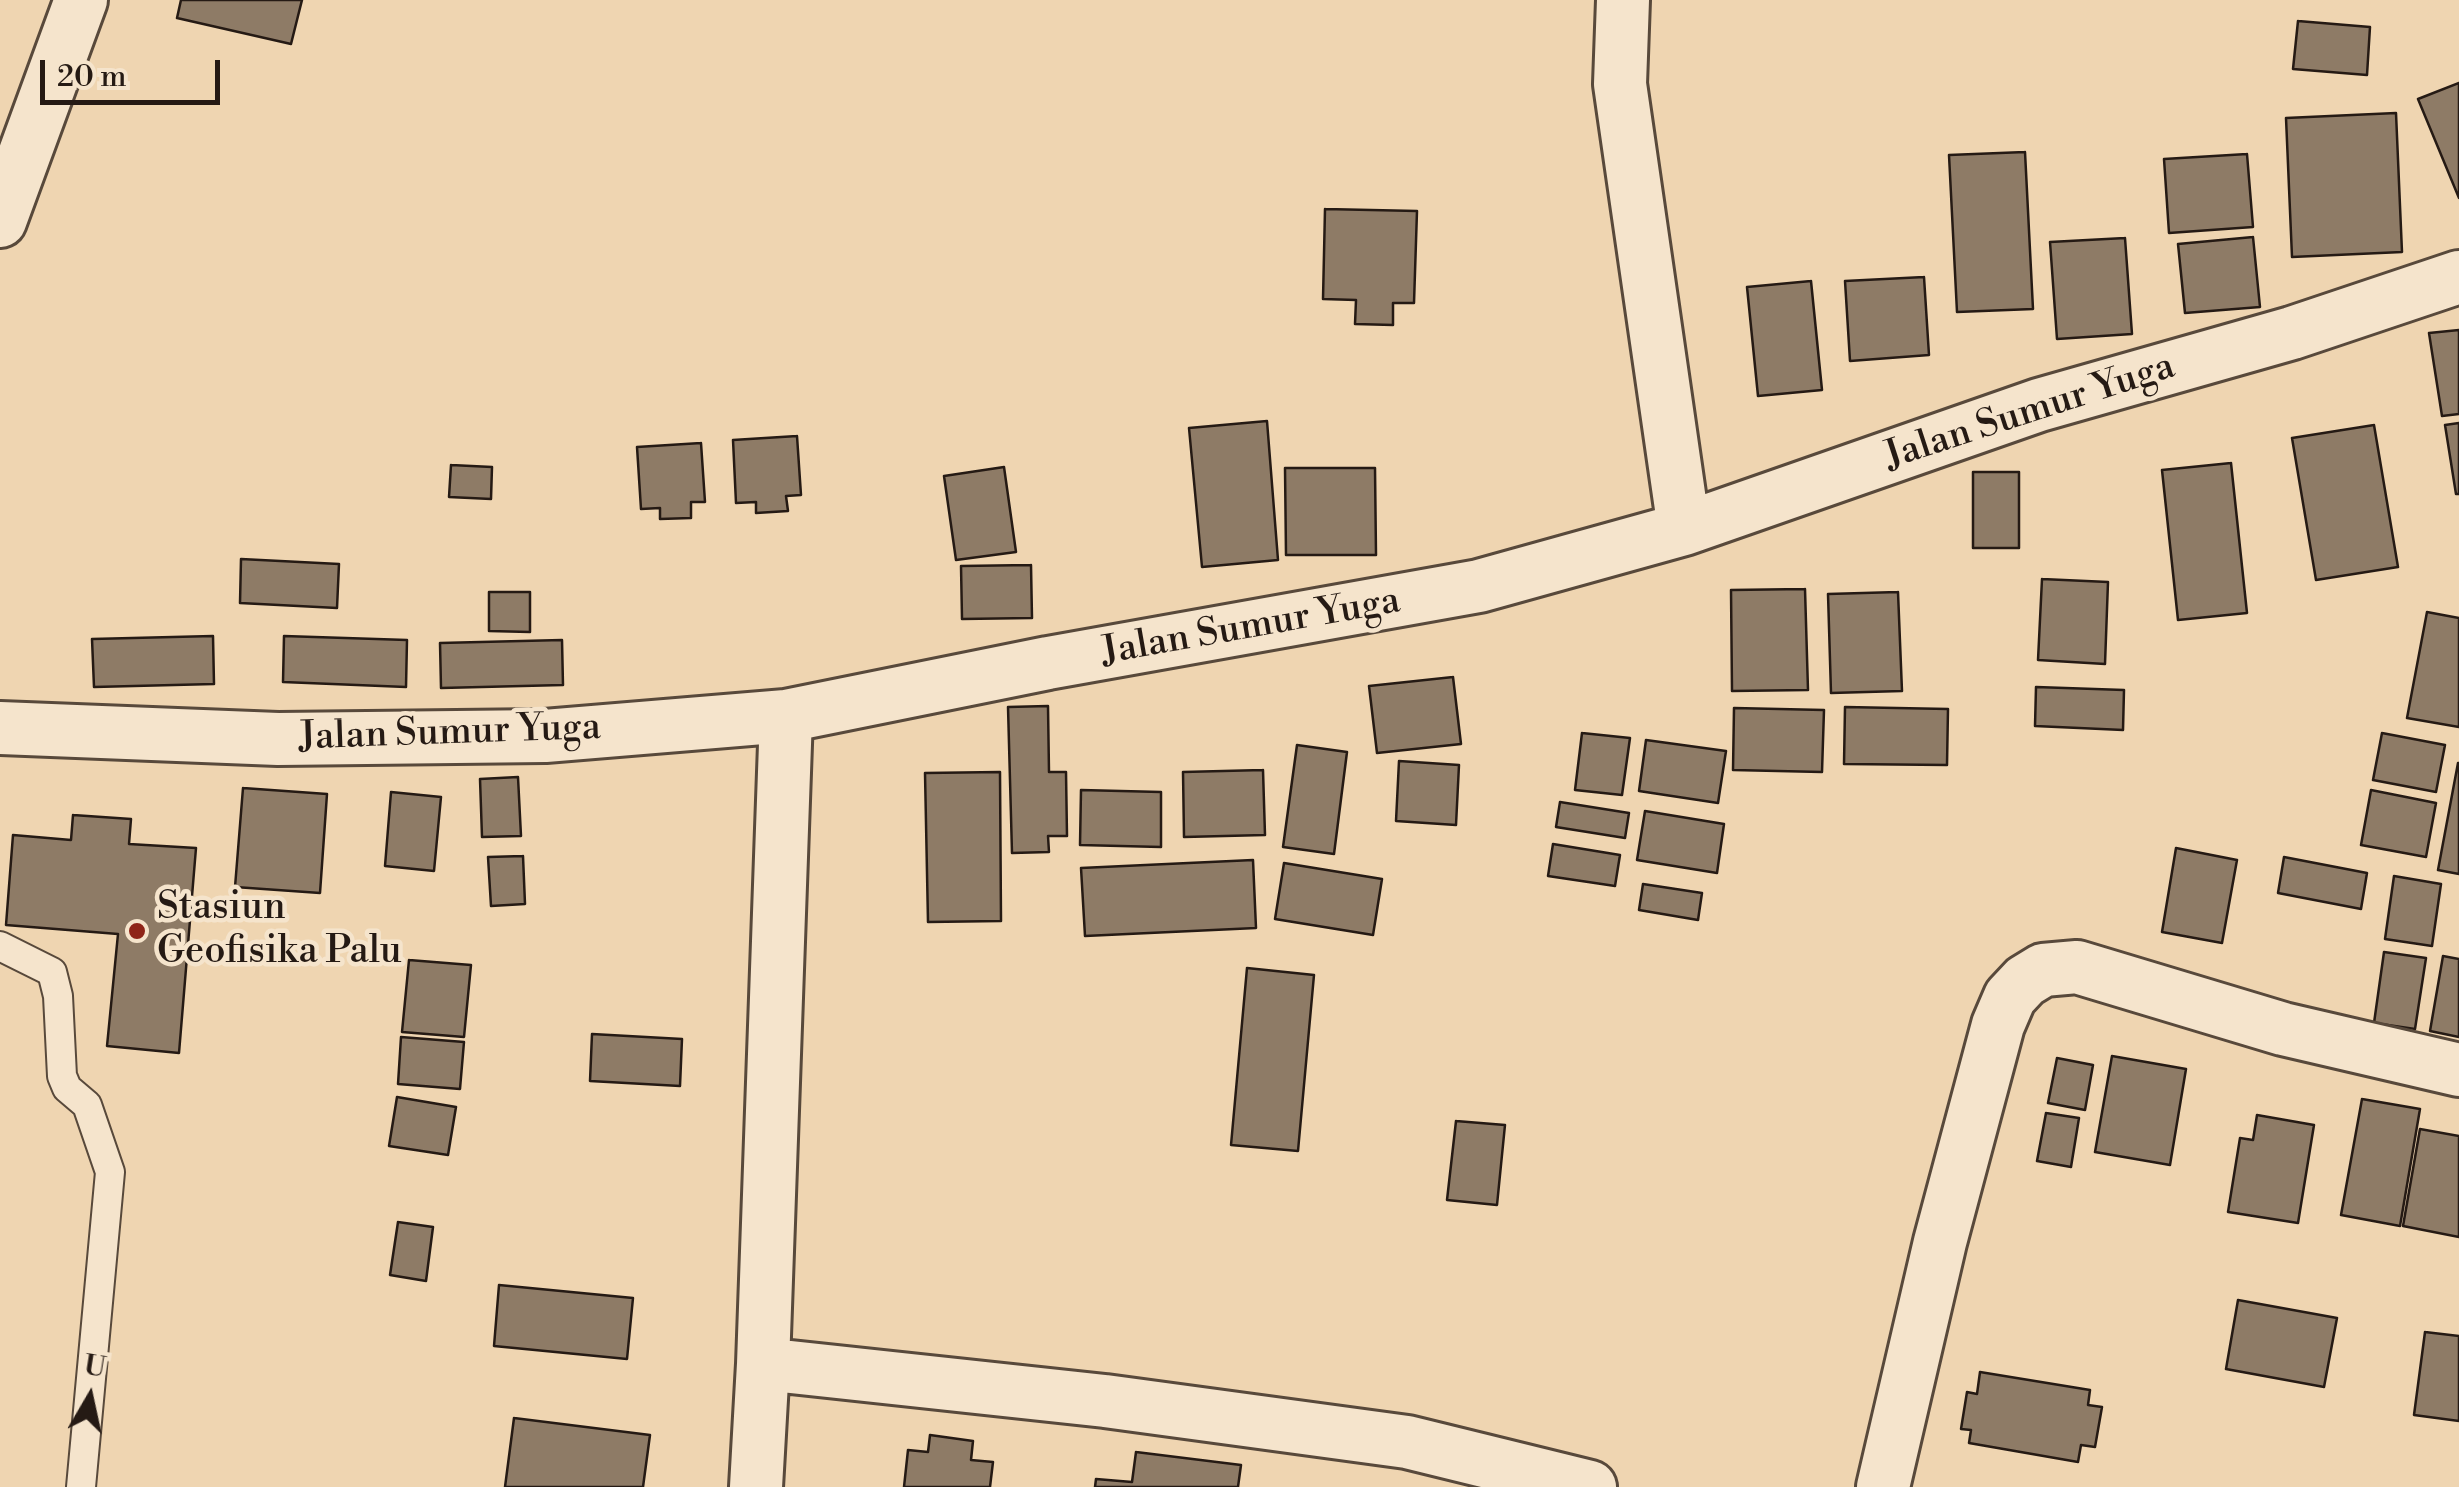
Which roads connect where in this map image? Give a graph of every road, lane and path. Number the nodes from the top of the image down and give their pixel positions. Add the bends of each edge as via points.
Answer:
1 (81, 0) edge
2 (1623, 0) edge
3 (0, 221) edge
4 (2459, 277) edge
5 (1684, 530) junction
6 (786, 716) junction
7 (0, 728) edge
8 (0, 946) edge
9 (2459, 1070) edge
10 (764, 1364) junction
11 (80, 1487) edge
12 (756, 1487) edge
13 (1590, 1487) edge
14 (1883, 1487) edge

1 - 3 street
2 - 5 street via 1620,84
4 - 5 street, Jalan Sumur Yuga via 2039,405
5 - 6 street, Jalan Sumur Yuga via 1480,586
6 - 7 street, Jalan Sumur Yuga via 545,736 278,739
6 - 10 street
8 - 11 lane via 52,972 62,1076 87,1105 110,1172
9 - 14 street via 2282,1029 2077,968 2043,970 2025,982 1998,1024
10 - 12 street
10 - 13 street via 1407,1442

